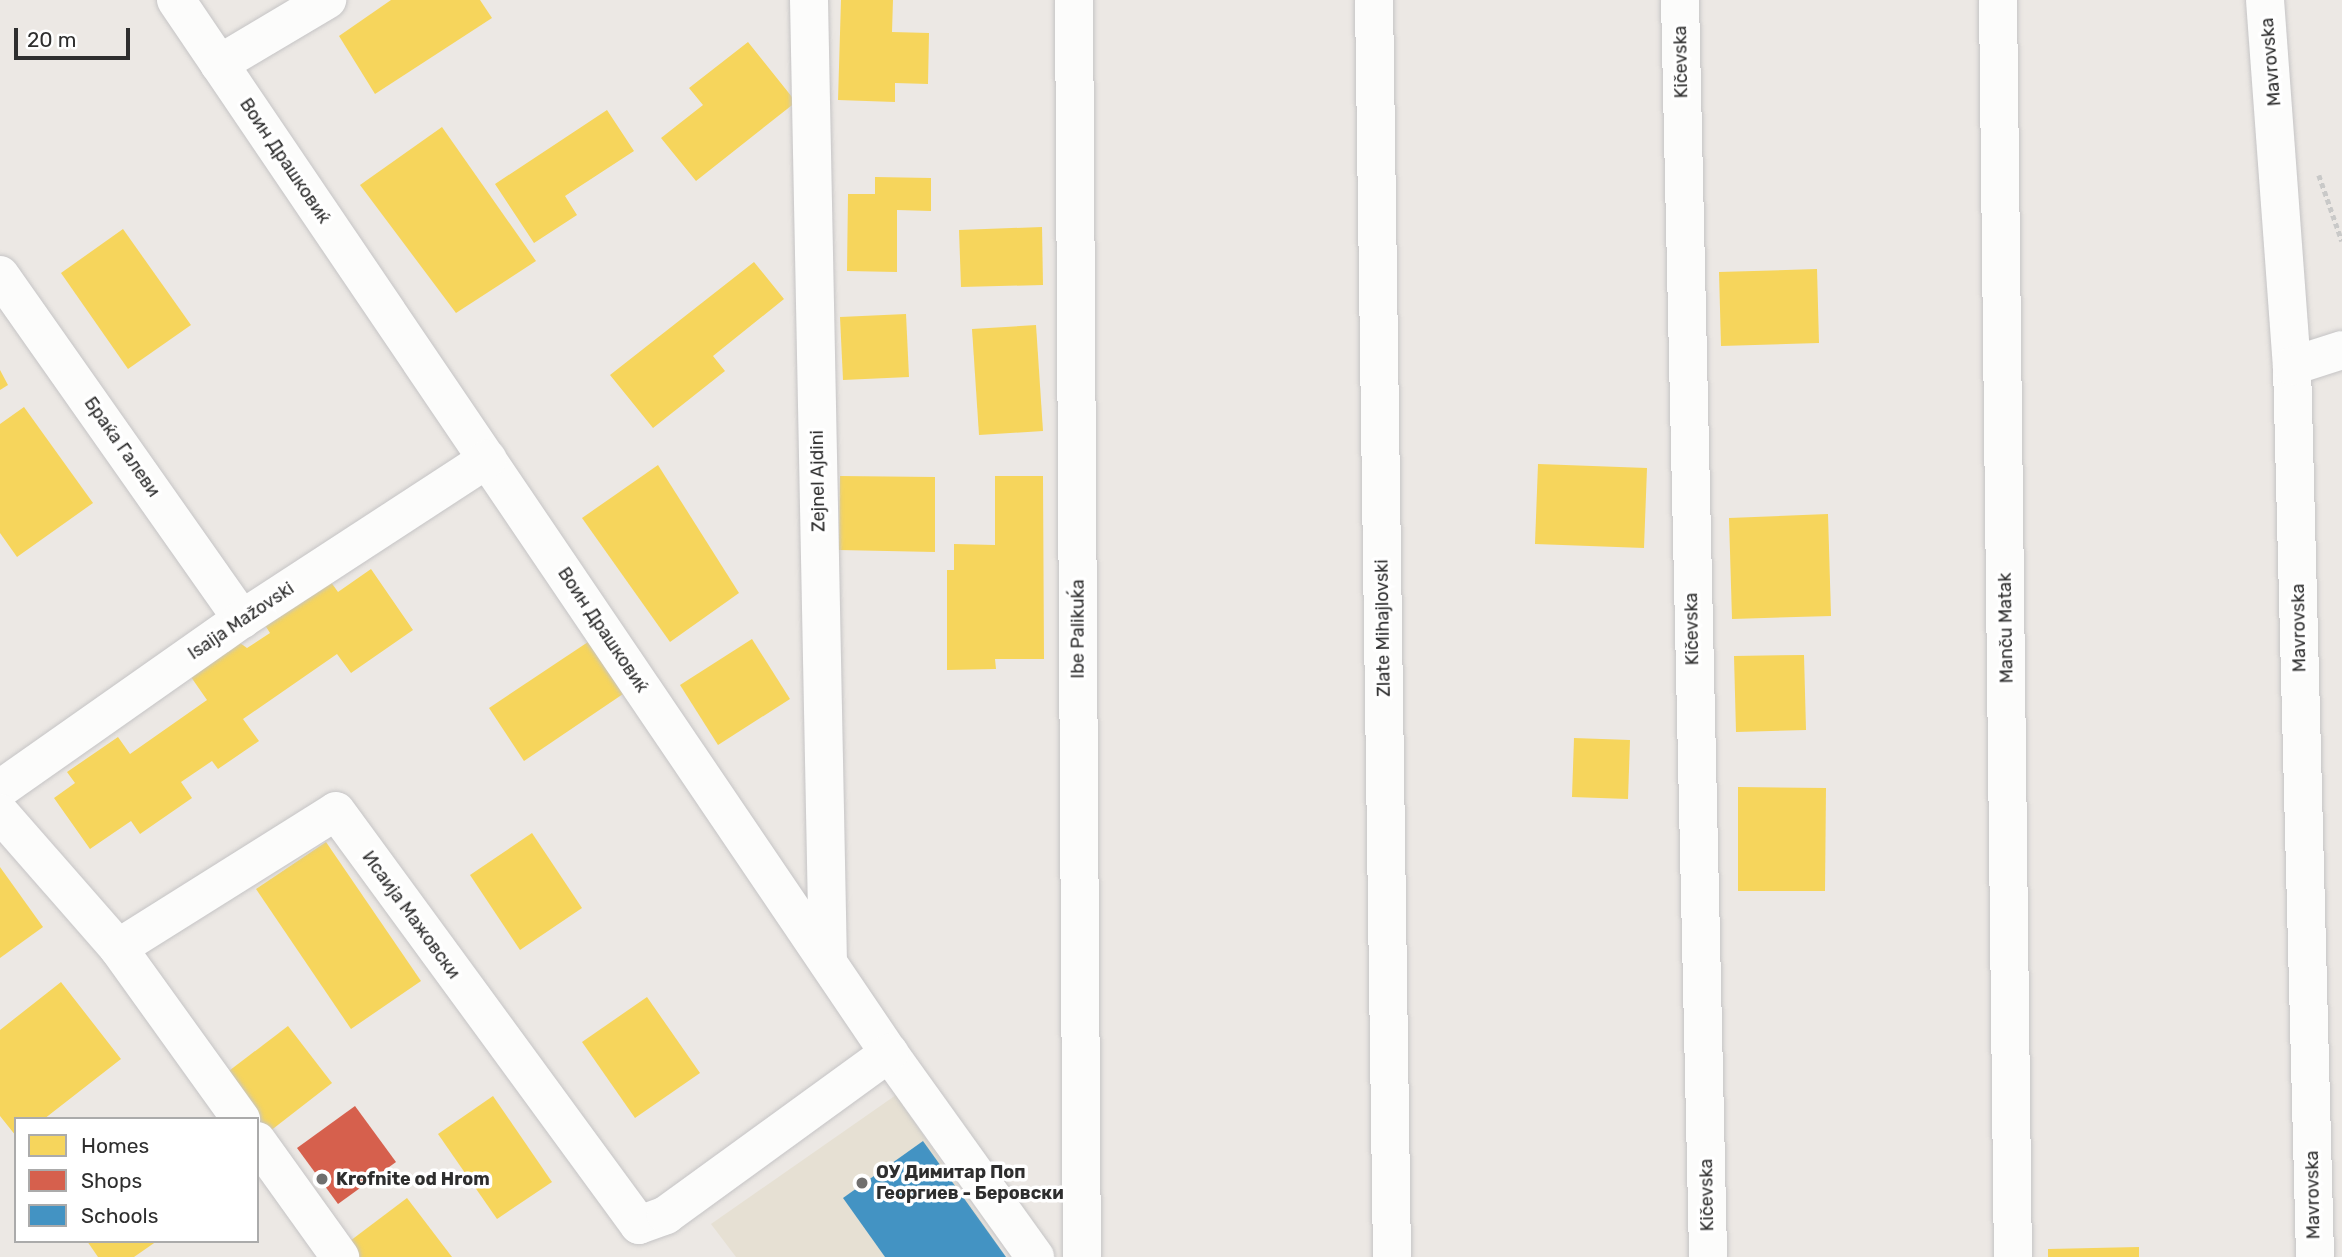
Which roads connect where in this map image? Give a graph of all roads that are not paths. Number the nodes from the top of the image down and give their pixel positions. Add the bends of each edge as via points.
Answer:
1 (176, 0) edge
2 (327, 0) edge
3 (809, 0) edge
4 (1074, 0) edge
5 (1374, 0) edge
6 (1680, 0) edge
7 (1998, 0) edge
8 (2265, 0) edge
9 (219, 64) junction
10 (0, 275) edge
11 (2342, 350) edge
12 (2292, 366) junction
13 (487, 459) junction
14 (242, 619) junction
15 (0, 789) edge
16 (0, 813) edge
17 (118, 948) junction
18 (828, 962) junction
19 (889, 1053) junction
20 (240, 1117) edge
21 (259, 1144) edge
22 (340, 1257) edge
23 (1035, 1257) edge
24 (1082, 1257) edge
25 (1392, 1257) edge
26 (1708, 1257) edge
27 (2014, 1257) edge
28 (2315, 1257) edge

1 - 9 street, Воин Драшковиќ
2 - 9 street
3 - 18 street, Zejnel Ajdini
4 - 24 street, Ibe Palikuḱa
5 - 25 street, Zlate Mihajlovski
6 - 26 street, Kičevska
7 - 27 street, Manču Matak
8 - 12 street, Mavrovska
9 - 13 street, Воин Драшковиќ
10 - 14 street, Браќа Галеви
11 - 12 street
12 - 28 street, Mavrovska
13 - 14 street, Isaija Mažovski
13 - 18 street, Воин Драшковиќ
14 - 15 street, Isaija Mažovski
16 - 17 street
17 - 19 street, Исаија Мажовски via 336,811 639,1225 666,1214
17 - 20 street
18 - 19 street, Воин Драшковиќ
19 - 23 street, Воин Драшковиќ
21 - 22 street

